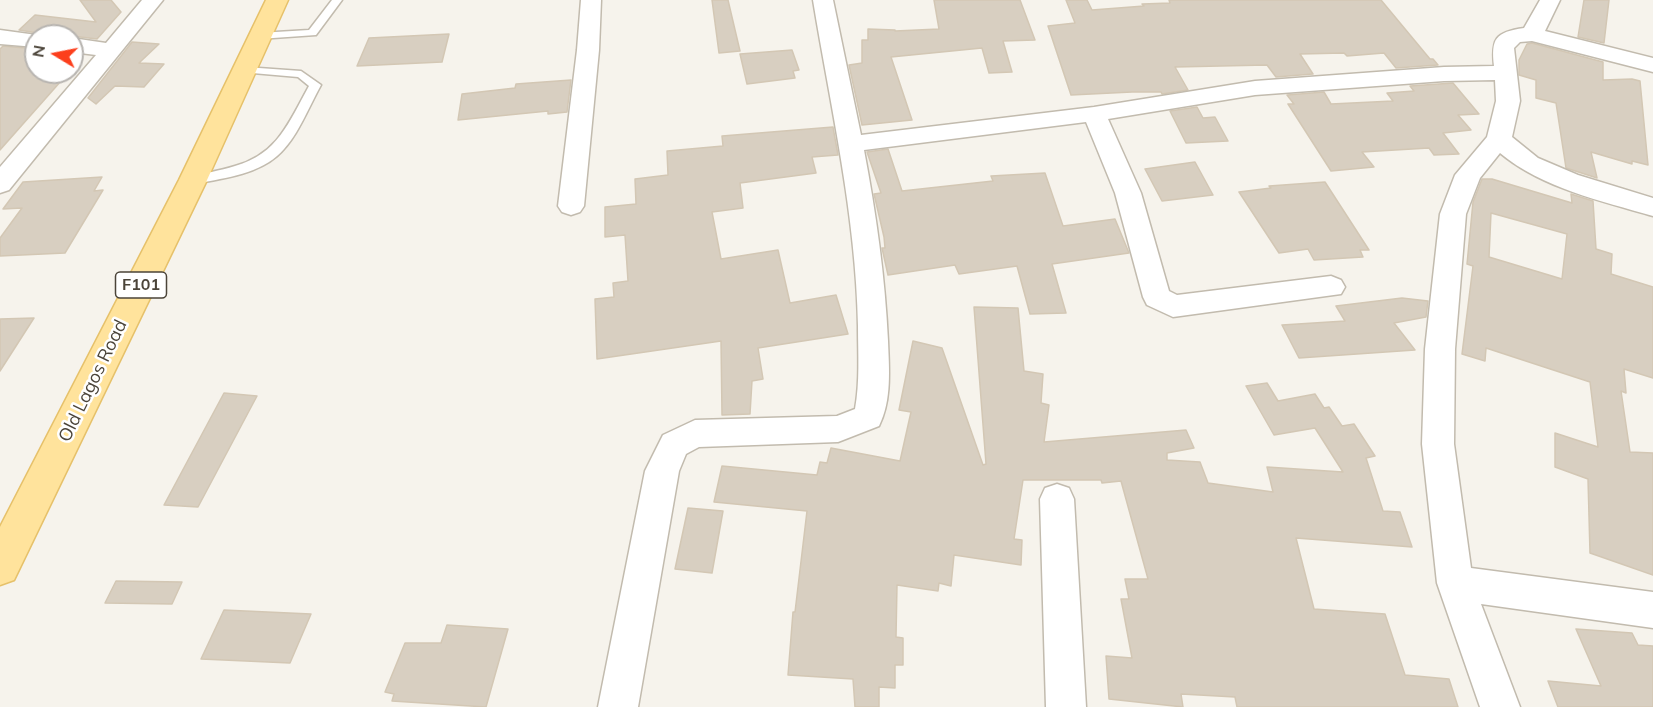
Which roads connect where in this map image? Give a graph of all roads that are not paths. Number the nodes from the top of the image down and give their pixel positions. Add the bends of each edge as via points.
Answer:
1 (153, 0) edge
2 (277, 0) edge
3 (337, 0) edge
4 (591, 0) edge
5 (823, 0) edge
6 (1550, 0) edge
7 (1532, 33) junction
8 (259, 36) junction
9 (0, 37) edge
10 (24, 39) edge
11 (84, 46) edge
12 (112, 50) junction
13 (1653, 65) edge
14 (245, 70) junction
15 (1505, 73) junction
16 (1094, 114) junction
17 (1499, 139) junction
18 (849, 144) junction
19 (193, 180) junction
20 (0, 184) edge
21 (571, 206) dead end
22 (1653, 207) edge
23 (1331, 287) dead end
24 (1057, 499) dead end
25 (0, 567) edge
26 (1455, 583) junction
27 (1653, 610) edge
28 (618, 707) edge
29 (1066, 707) edge
30 (1500, 707) edge

1 - 12 street
2 - 8 main road, Old Lagos Road / F101
3 - 8 lane via 312,33
4 - 21 street
5 - 18 street
6 - 7 street
7 - 13 street
7 - 15 street via 1514,36 1503,46
8 - 14 main road, Old Lagos Road / F101
9 - 10 street
11 - 12 street
12 - 20 street
14 - 19 main road, Old Lagos Road / F101
14 - 19 lane via 301,74 315,85 273,153 236,171
15 - 16 street via 1255,88
15 - 17 street via 1508,101
16 - 18 street
16 - 23 street via 1128,193 1157,297 1173,306
17 - 22 street via 1529,164
17 - 26 street via 1468,175 1453,214 1440,349 1438,444
18 - 28 street via 873,296 874,398 868,417 838,429 695,434 674,445 662,471
19 - 25 main road, Old Lagos Road / F101
24 - 29 street
26 - 27 street
26 - 30 street

